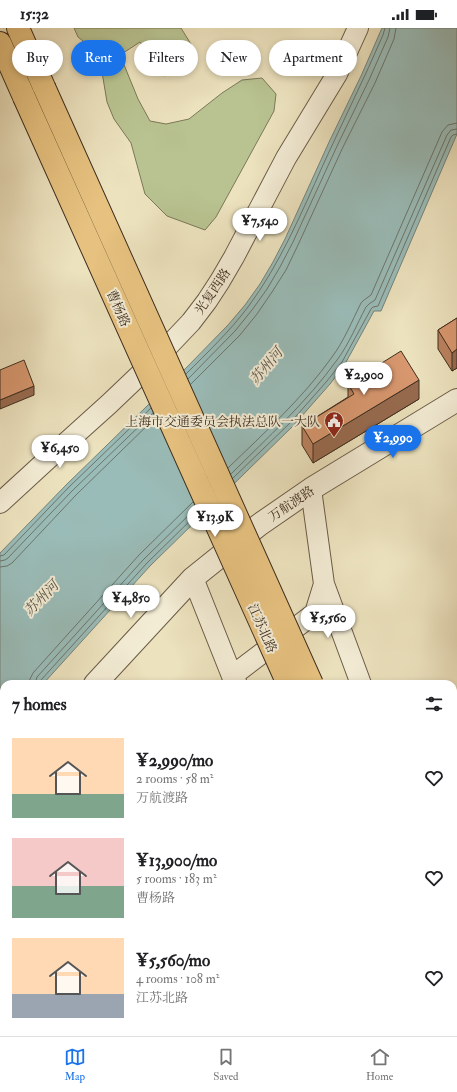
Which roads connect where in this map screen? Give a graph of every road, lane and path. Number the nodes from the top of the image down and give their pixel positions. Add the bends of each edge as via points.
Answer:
1 (18, 28) edge
2 (358, 28) edge
3 (0, 43) edge
4 (457, 400) edge
5 (310, 489) junction
6 (0, 503) edge
7 (255, 558) joint
8 (238, 573) joint
9 (192, 578) junction
10 (324, 584) junction
11 (99, 680) edge
12 (235, 680) edge
13 (286, 680) edge
14 (310, 680) edge
15 (360, 680) edge

1 - 7 main road, 曹杨路, bridge
2 - 6 street, 光复西路 via 337,74 286,158 234,257 207,301 191,322 146,368
3 - 8 main road, 曹杨路, bridge
4 - 5 street, 万航渡路
5 - 9 street, 万航渡路
5 - 10 street
7 - 14 main road, 江苏北路, bridge
8 - 13 main road, 江苏北路, bridge
9 - 11 street, 万航渡路
9 - 12 street
10 - 12 street via 315,613
10 - 15 street

